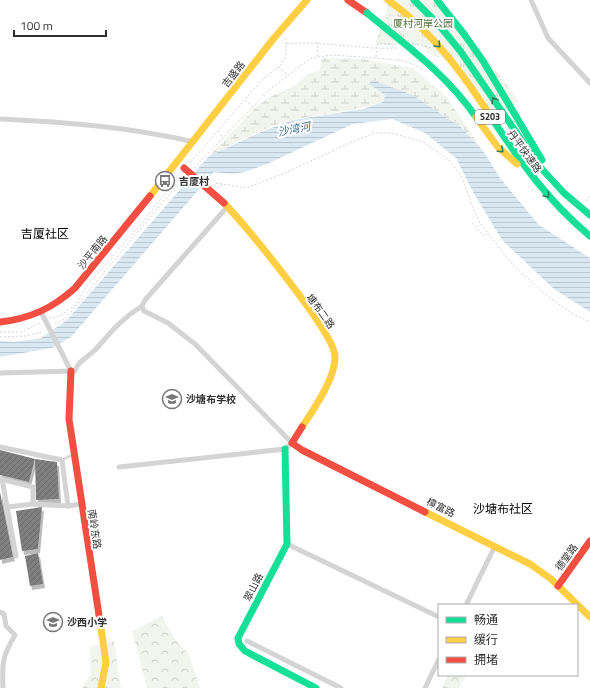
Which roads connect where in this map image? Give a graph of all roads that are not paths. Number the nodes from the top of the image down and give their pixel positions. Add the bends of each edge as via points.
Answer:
1 (307, 0) edge
2 (348, 0) edge
3 (388, 0) edge
4 (414, 0) edge
5 (436, 0) edge
6 (531, 0) edge
7 (590, 83) edge
8 (0, 119) edge
9 (194, 142) junction
10 (185, 168) junction
11 (529, 179) junction
12 (226, 204) junction
13 (590, 214) edge
14 (590, 236) edge
15 (142, 306) junction
16 (41, 312) junction
17 (0, 322) edge
18 (71, 372) junction
19 (0, 373) edge
20 (292, 443) junction
21 (0, 447) edge
22 (284, 449) junction
23 (74, 454) junction
24 (62, 460) junction
25 (119, 467) dead end
26 (1, 479) edge
27 (34, 504) junction
28 (81, 504) junction
29 (68, 506) junction
30 (7, 507) junction
31 (590, 541) edge
32 (287, 544) junction
33 (495, 546) junction
34 (16, 556) dead end
35 (558, 586) junction
36 (466, 604) edge
37 (577, 604) edge
38 (578, 605) edge
39 (0, 612) edge
40 (438, 617) edge
41 (590, 617) edge
42 (247, 641) dead end
43 (438, 662) edge
44 (3, 688) edge
45 (101, 688) edge
46 (316, 688) edge
47 (341, 688) edge
48 (425, 688) edge

1 - 9 main road, 吉盛路 via 274,38
2 -> 11 main road, bridge via 395,34 437,70 458,92 497,146
3 -> 11 main road, 丹平快速路 / S203, bridge via 422,28 446,53
13 -> 4 main road, 丹平快速路 / S203, bridge via 579,207 550,177 528,150 466,58 445,31
5 - 13 main road, bridge via 482,61 540,158
6 - 7 street via 548,38
8 - 9 street via 108,126
9 - 10 main road, 吉盛路
10 - 12 main road, 塘布二路, bridge
10 - 16 main road, 沙平南路 via 75,288 58,304
11 -> 14 main road, 丹平快速路 / S203, bridge
12 - 15 street
12 - 20 main road, 塘布二路 via 317,322 330,341 335,354 333,367 325,385
15 - 18 street via 113,328 96,349 77,364 75,372
15 - 20 street via 146,312 168,323 195,344
16 - 17 main road, 沙平南路 via 23,320
16 - 18 street
18 - 19 street
18 - 23 main road, 南岭东路 via 70,419
20 - 22 street
20 - 33 main road, 樟富路 via 309,454
21 - 24 street
22 - 25 street
22 - 32 main road, 翠山路
23 - 24 lane
23 - 28 main road, 南岭东路
24 - 29 street
26 - 27 street via 33,487
26 - 30 street
27 - 29 street
27 - 30 street
28 - 29 street
28 - 45 main road, 南岭东路 via 106,662
30 - 34 street
31 - 35 main road, 德堂路
32 - 40 street
32 - 46 main road, 翠山路 via 238,638 239,644 245,651
33 - 35 main road, 樟富路 via 530,564
33 - 36 street
35 - 37 main road, 樟富路
38 - 41 main road, 樟富路
39 - 44 street via 4,614 6,626 15,635 2,663
42 - 47 street
43 - 48 street

